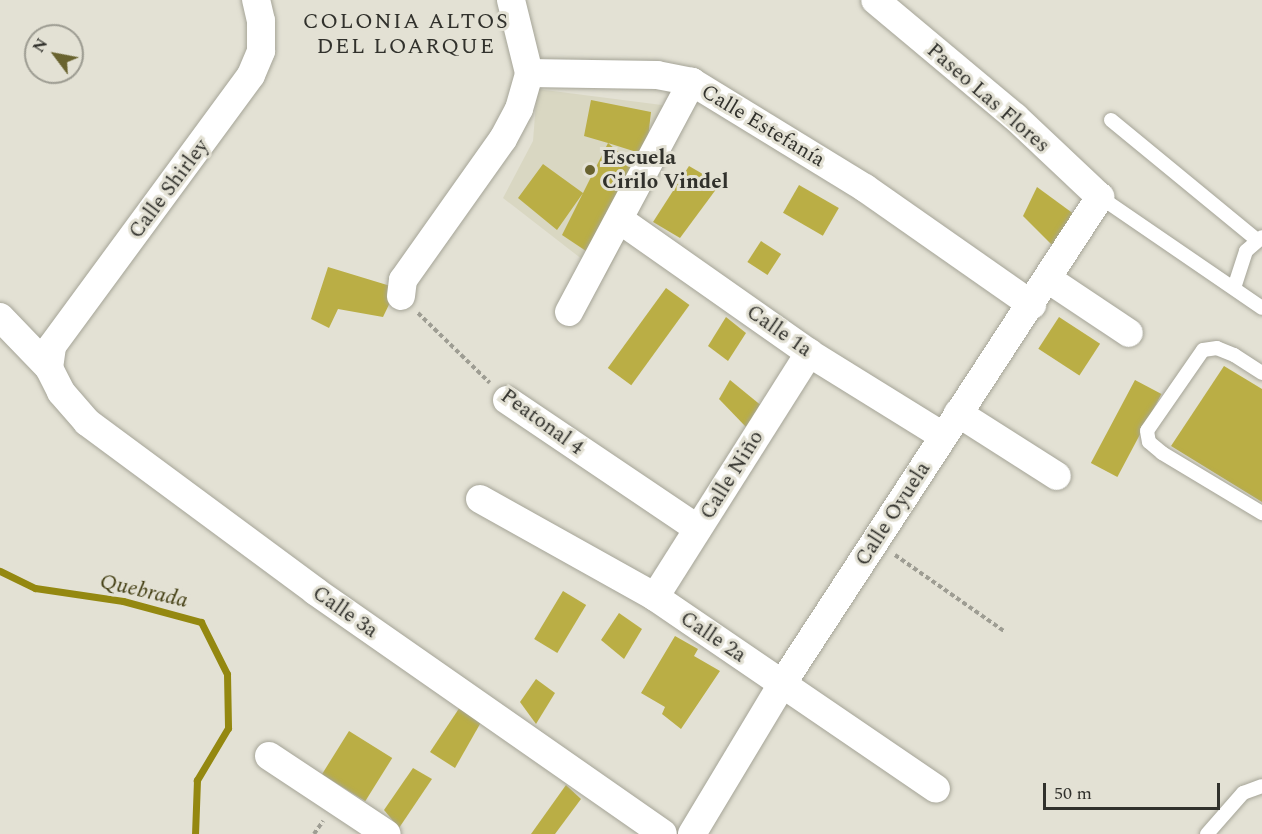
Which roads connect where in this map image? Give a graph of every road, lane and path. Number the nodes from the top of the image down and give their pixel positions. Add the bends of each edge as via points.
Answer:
1 (256, 0) edge
2 (511, 0) edge
3 (875, 0) edge
4 (529, 73) junction
5 (692, 82) junction
6 (1111, 120) dead end
7 (1100, 197) junction
8 (620, 220) junction
9 (1259, 238) edge
10 (1048, 279) junction
11 (1234, 288) junction
12 (401, 296) joint
13 (1032, 305) junction
14 (1262, 308) edge
15 (569, 312) dead end
16 (0, 317) edge
17 (1129, 333) dead end
18 (809, 352) junction
19 (49, 368) junction
20 (1262, 373) edge
21 (507, 400) joint
22 (958, 413) junction
23 (943, 436) junction
24 (1057, 476) dead end
25 (480, 499) dead end
26 (1262, 513) edge
27 (698, 529) junction
28 (875, 541) junction
29 (654, 597) junction
30 (1004, 631) dead end
31 (782, 684) junction
32 (269, 756) dead end
33 (1262, 786) edge
34 (936, 789) dead end
35 (387, 834) edge
36 (663, 834) edge
37 (692, 834) edge
38 (1207, 834) edge

1 - 19 street, Calle Shirley via 261,51 251,75 52,346
2 - 4 street
3 - 7 street, Paseo Las Flores via 1015,117
4 - 5 street, Calle Estefanía via 657,75
4 - 12 street via 519,109 503,139 403,280
5 - 8 street
5 - 13 street, Calle Estefanía via 865,188
6 - 9 lane
7 - 10 street, Calle Oyuela
7 - 11 lane
8 - 15 street
8 - 18 street, Calle 1a
9 - 11 lane via 1246,251
10 - 13 street, Calle Oyuela
10 - 17 street
11 - 14 lane
12 - 21 path, Peatonal 4
13 - 22 street, Calle Oyuela
16 - 19 street, Calle 3a
18 - 23 street, Calle 1a
18 - 27 street, Calle Niño
19 - 36 street, Calle 3a via 61,393 87,422 315,591
20 - 26 lane via 1217,348 1203,350 1148,431 1149,442 1162,453
21 - 27 street, Peatonal 4
22 - 23 street, Calle Oyuela
22 - 24 street
23 - 28 street, Calle Oyuela
25 - 29 street, Calle 2a
27 - 29 street, Calle Niño
28 - 30 path
28 - 31 street, Calle Oyuela
29 - 31 street, Calle 2a
31 - 34 street, Calle 2a
31 - 37 street, Calle Oyuela
32 - 35 street
33 - 38 lane via 1243,794

